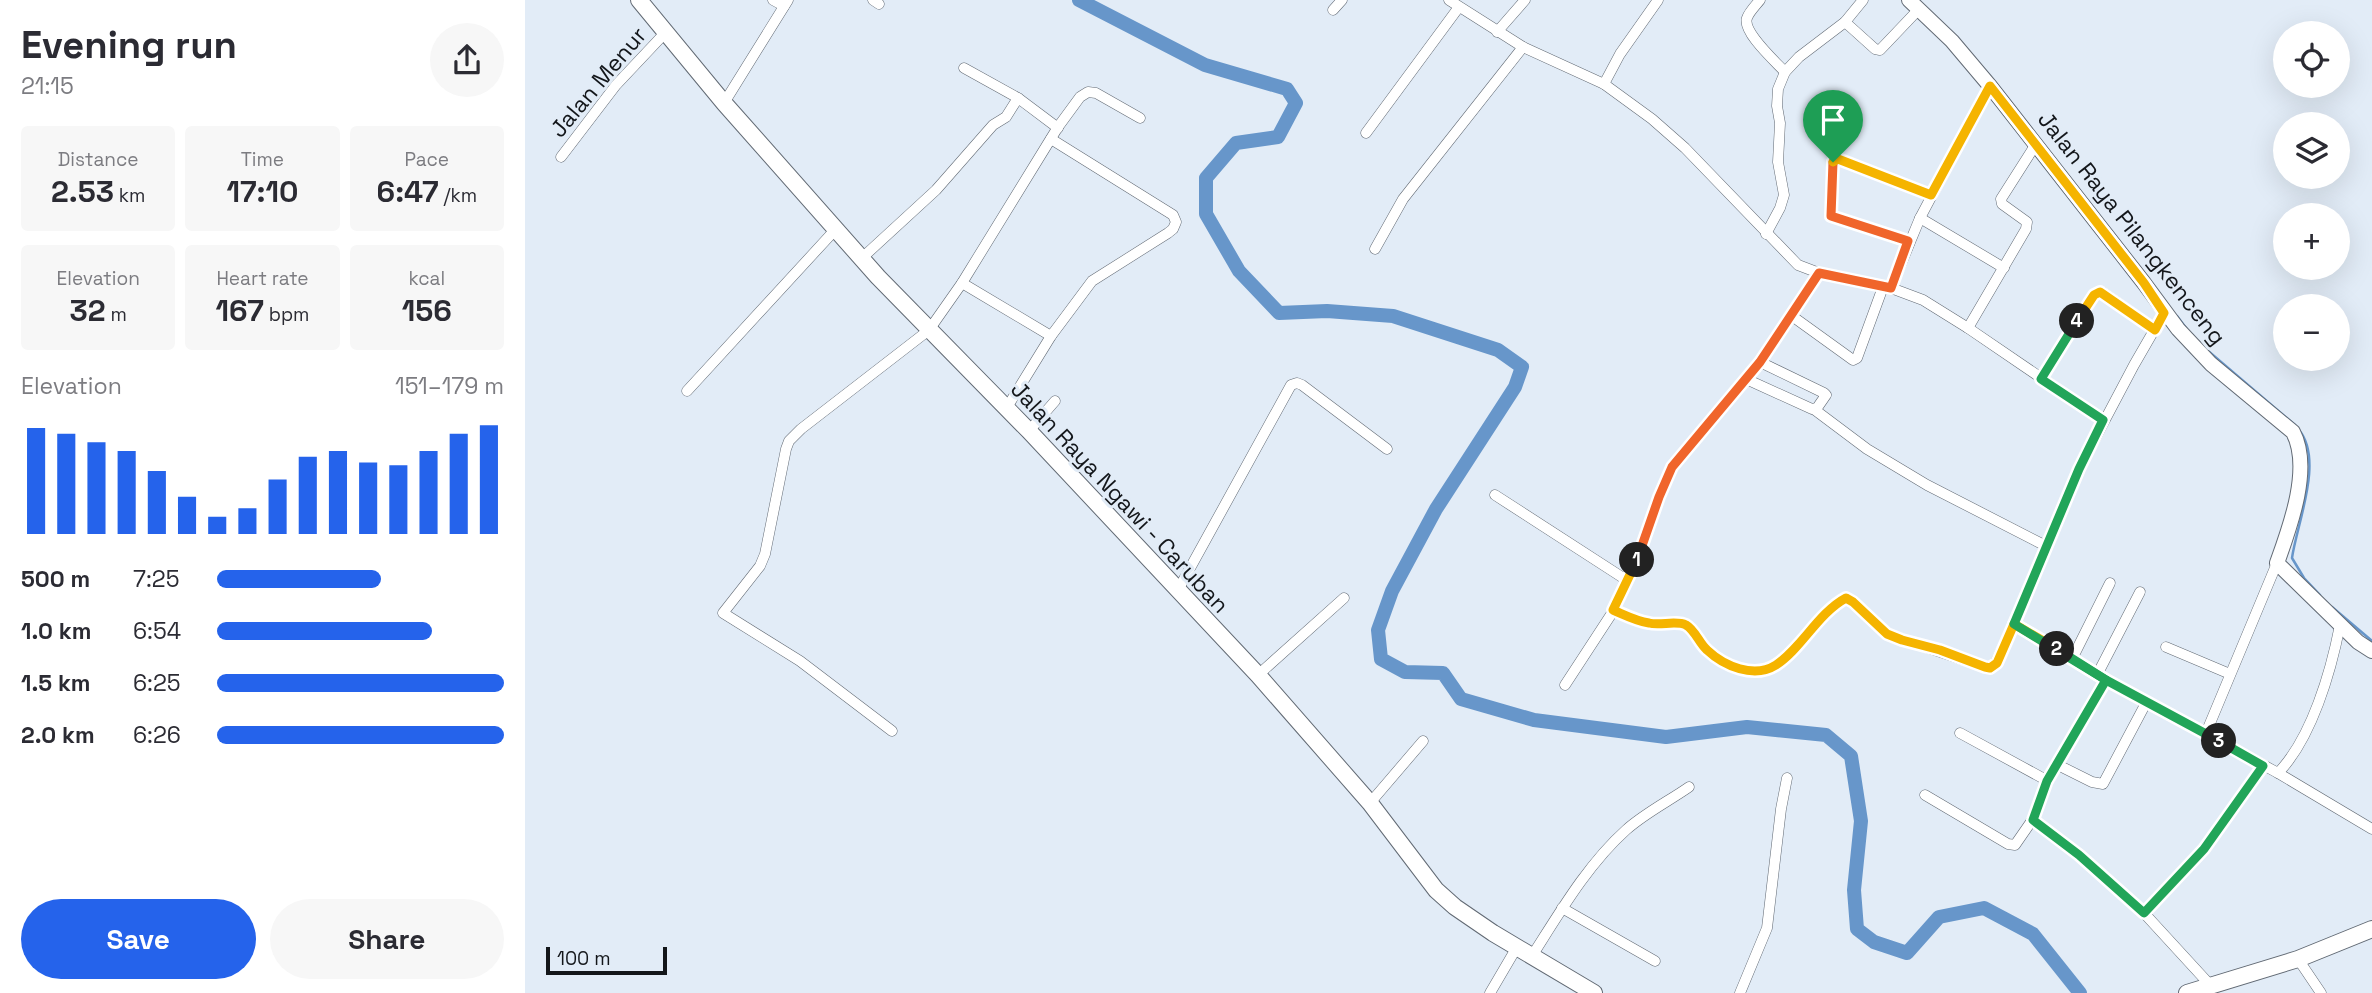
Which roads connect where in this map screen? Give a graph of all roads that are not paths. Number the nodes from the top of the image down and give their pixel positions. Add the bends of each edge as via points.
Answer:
1 (639, 0) edge
2 (773, 0) edge
3 (1342, 0) edge
4 (1449, 0) edge
5 (1525, 0) edge
6 (1658, 0) edge
7 (1760, 0) edge
8 (1863, 0) edge
9 (786, 3) edge
10 (1914, 4) edge
11 (1459, 8) junction
12 (1333, 10) dead end
13 (1845, 22) junction
14 (1497, 32) junction
15 (665, 33) junction
16 (1523, 47) junction
17 (964, 68) dead end
18 (1785, 72) junction
19 (1604, 84) junction
20 (1990, 86) junction
21 (1018, 98) junction
22 (724, 103) junction
23 (1140, 118) dead end
24 (1058, 128) junction
25 (1366, 133) dead end
26 (1051, 139) junction
27 (2036, 144) junction
28 (561, 156) dead end
29 (1931, 195) junction
30 (1920, 218) junction
31 (835, 230) junction
32 (1766, 234) junction
33 (1908, 241) junction
34 (1375, 248) dead end
35 (862, 258) junction
36 (2004, 268) junction
37 (1819, 273) junction
38 (962, 283) junction
39 (1887, 287) junction
40 (2164, 313) junction
41 (1792, 316) junction
42 (1968, 328) junction
43 (929, 330) junction
44 (2155, 330) junction
45 (1051, 336) junction
46 (1760, 362) junction
47 (1746, 379) junction
48 (2041, 379) junction
49 (687, 391) dead end
50 (1055, 401) dead end
51 (1006, 409) junction
52 (1815, 410) junction
53 (2103, 420) junction
54 (1029, 431) junction
55 (1387, 449) dead end
56 (1495, 495) dead end
57 (2046, 546) junction
58 (2277, 563) junction
59 (1628, 581) junction
60 (2110, 583) dead end
61 (1178, 590) junction
62 (2140, 592) dead end
63 (1344, 598) dead end
64 (1613, 610) junction
65 (2014, 624) junction
66 (2340, 625) junction
67 (2167, 647) dead end
68 (2372, 652) edge
69 (2073, 659) junction
70 (2230, 674) junction
71 (1258, 675) junction
72 (2102, 678) junction
73 (1565, 685) dead end
74 (2146, 703) junction
75 (893, 731) dead end
76 (1960, 733) dead end
77 (2206, 733) junction
78 (1423, 741) dead end
79 (2056, 764) junction
80 (2263, 766) junction
81 (2278, 773) junction
82 (1787, 778) dead end
83 (2047, 781) junction
84 (1689, 787) dead end
85 (1925, 795) dead end
86 (1370, 803) junction
87 (2033, 820) junction
88 (2372, 829) edge
89 (1562, 908) junction
90 (2144, 913) junction
91 (2372, 929) edge
92 (1517, 947) junction
93 (1532, 956) junction
94 (2298, 959) junction
95 (1655, 961) dead end
96 (2211, 986) junction
97 (1490, 993) edge
98 (1594, 993) edge
99 (1740, 993) edge
100 (2187, 993) edge
101 (2321, 993) edge

1 - 15 highway, Jalan Raya Ngawi - Caruban
2 - 9 street
3 - 12 street
4 - 11 street
5 - 14 street
6 - 19 street
7 - 18 street via 1746,25
8 - 13 street
9 - 22 street
10 - 13 street via 1879,50
10 - 20 main road, Jalan Raya Pilangkenceng
11 - 14 street
11 - 25 street
13 - 18 street
14 - 16 street
15 - 22 highway, Jalan Raya Ngawi - Caruban
15 - 28 street, Jalan Menur via 616,85
16 - 19 street
16 - 34 street via 1403,199
17 - 21 street
18 - 32 street via 1777,106 1784,195
19 - 32 street via 1685,148
20 - 27 main road, Jalan Raya Pilangkenceng
20 - 29 street
21 - 24 street
21 - 35 street via 1006,117 993,125 936,190
22 - 31 highway, Jalan Raya Ngawi - Caruban
23 - 24 street via 1088,92
24 - 26 street
26 - 38 street
26 - 45 street via 1173,215 1176,222 1168,233 1092,281
27 - 36 street via 2001,199 2027,224
27 - 40 main road, Jalan Raya Pilangkenceng
29 - 30 street
29 - 33 street via 1838,159 1832,163 1831,216
30 - 33 street
30 - 36 street
31 - 35 highway, Jalan Raya Ngawi - Caruban
31 - 49 street
32 - 37 street via 1798,265
33 - 39 street
35 - 43 highway, Jalan Raya Ngawi - Caruban
36 - 42 street
37 - 39 street
37 - 41 street
38 - 43 street
38 - 45 street
39 - 41 street via 1853,360
39 - 42 street via 1923,300
40 - 44 street
40 - 58 main road, Jalan Raya Pilangkenceng via 2211,364 2288,426 2297,439 2299,486
41 - 46 street
42 - 48 street
43 - 51 highway, Jalan Raya Ngawi - Caruban
43 - 75 street via 789,441 765,554 723,612 800,661
44 - 48 street via 2102,292 2096,293
44 - 53 street
45 - 51 street
46 - 47 street
46 - 52 street via 1824,393
47 - 52 street
47 - 59 street via 1672,467
48 - 53 street
50 - 54 street
51 - 54 highway, Jalan Raya Ngawi - Caruban
52 - 57 street via 1927,485
53 - 57 street
54 - 61 highway, Jalan Raya Ngawi - Caruban
55 - 61 street via 1302,385 1291,385
56 - 59 street
57 - 65 street
58 - 66 main road
58 - 70 street
59 - 64 street
60 - 69 street
61 - 71 highway, Jalan Raya Ngawi - Caruban
62 - 72 street
63 - 71 street
64 - 65 street via 1650,624 1689,626 1716,657 1748,671 1777,665 1846,598 1887,634 1990,668 1997,663
64 - 73 street
65 - 69 street
66 - 68 main road
66 - 81 street via 2334,658 2315,709 2290,760
67 - 70 street
69 - 72 street
70 - 77 street
71 - 86 highway, Jalan Raya Ngawi - Caruban
72 - 74 street
72 - 79 street
74 - 77 street
74 - 79 street via 2103,784
76 - 83 street
77 - 80 street
78 - 86 street
79 - 83 street
80 - 81 street
80 - 90 street via 2204,849
81 - 88 street
82 - 99 street via 1767,928
83 - 87 street
84 - 89 street via 1629,827
85 - 87 street via 2008,845 2019,842
86 - 92 highway, Jalan Raya Ngawi - Caruban via 1436,890
87 - 90 street
89 - 93 street
89 - 95 street
90 - 96 street
91 - 94 highway
92 - 93 highway, Jalan Raya Ngawi - Caruban
92 - 97 street
93 - 98 highway, Jalan Raya Ngawi - Caruban
94 - 96 highway
94 - 101 street
96 - 100 highway

